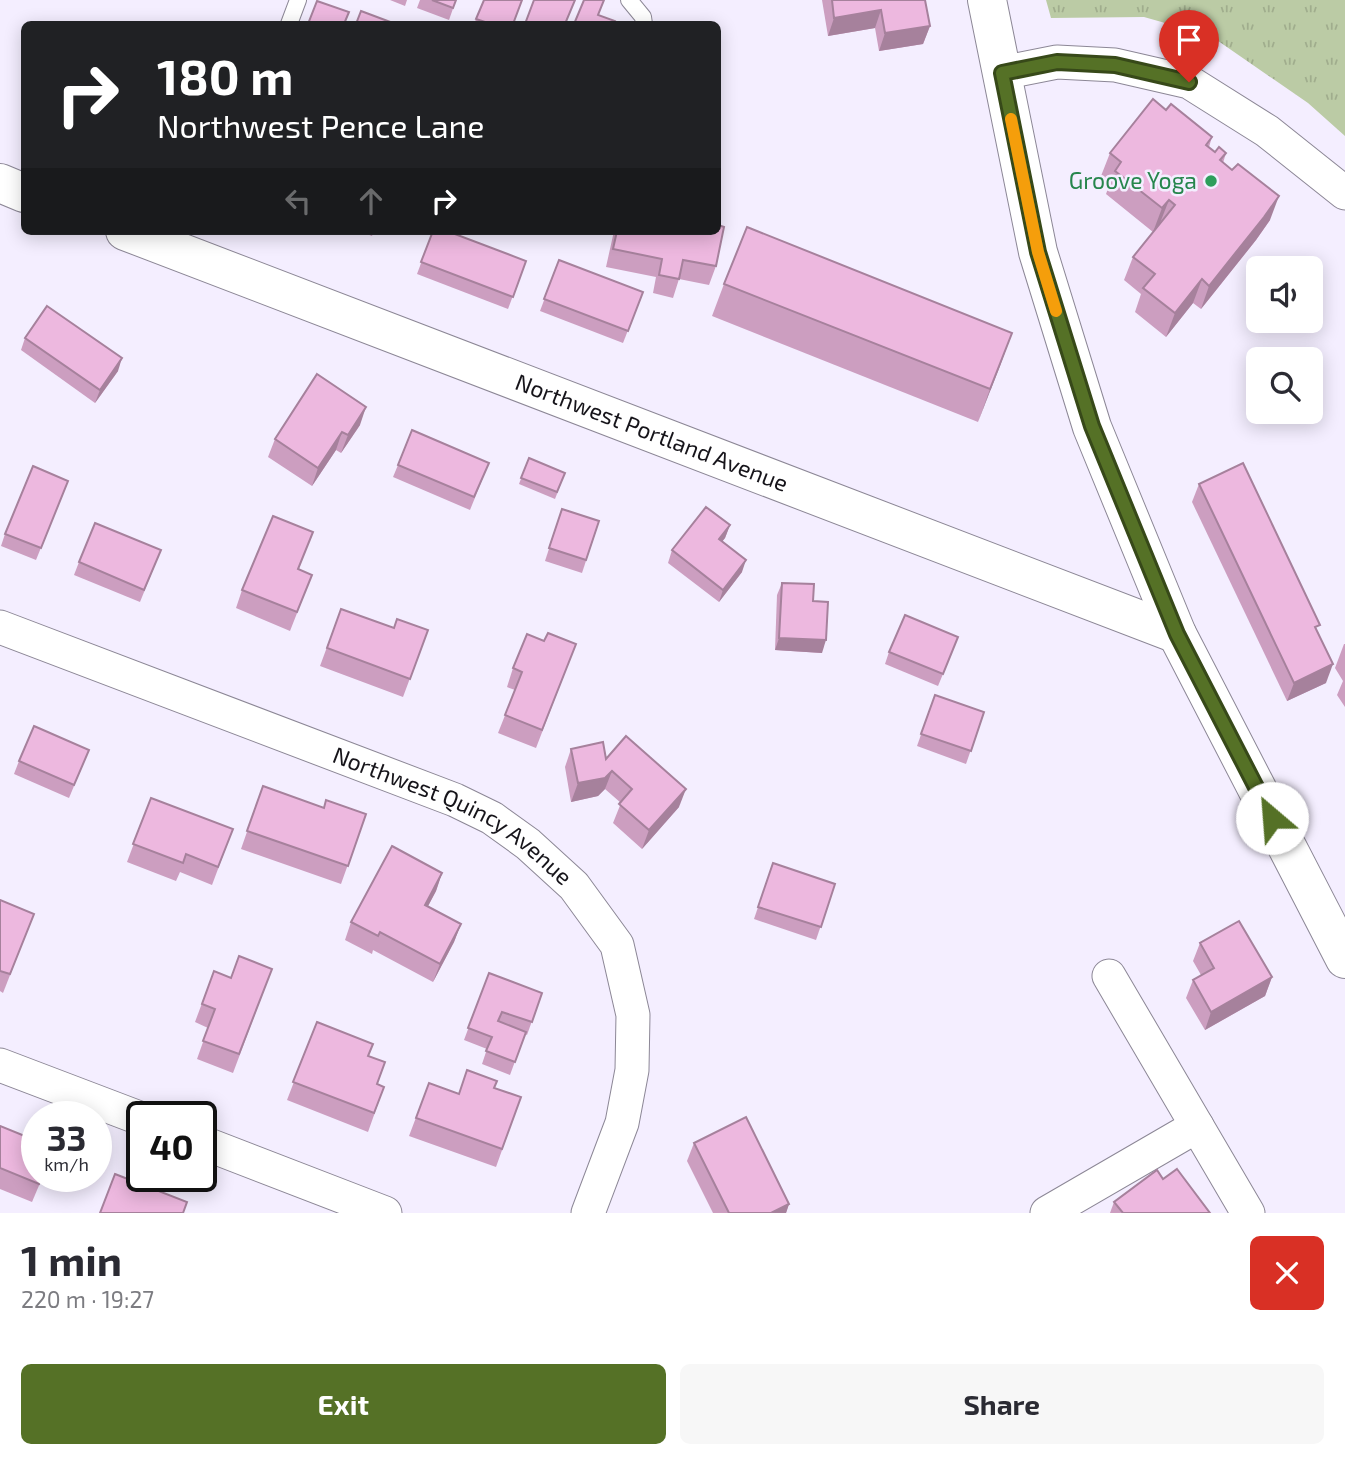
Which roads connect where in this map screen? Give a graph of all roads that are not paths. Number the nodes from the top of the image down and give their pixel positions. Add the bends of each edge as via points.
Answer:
1 (298, 0) edge
2 (629, 0) edge
3 (987, 0) edge
4 (290, 21) edge
5 (644, 21) edge
6 (1002, 73) junction
7 (0, 183) edge
8 (21, 191) edge
9 (1345, 192) edge
10 (135, 235) edge
11 (0, 627) edge
12 (1177, 634) junction
13 (1345, 959) edge
14 (1109, 976) dead end
15 (0, 1065) edge
16 (126, 1113) edge
17 (1197, 1126) junction
18 (217, 1148) edge
19 (385, 1213) edge
20 (588, 1213) edge
21 (1047, 1213) edge
22 (1248, 1213) edge

1 - 4 lane
2 - 5 lane
3 - 6 street
6 - 9 street via 1057,62 1080,63 1115,65 1189,82 1267,131
6 - 12 street via 1038,252 1092,426
7 - 8 street
10 - 12 street, Northwest Portland Avenue
11 - 20 street, Northwest Quincy Avenue via 455,800 501,824 574,886 617,945 633,1015 632,1070 622,1123
12 - 13 street
14 - 17 street
15 - 16 street
17 - 21 street
17 - 22 street
18 - 19 street

